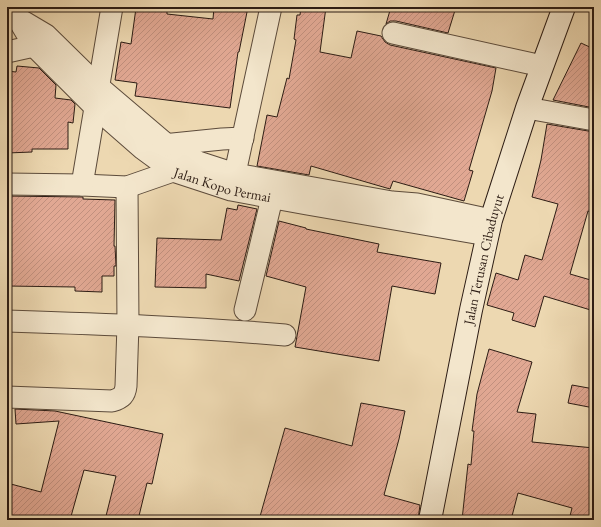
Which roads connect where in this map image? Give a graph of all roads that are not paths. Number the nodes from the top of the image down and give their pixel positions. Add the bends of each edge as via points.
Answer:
1 (112, 7) edge
2 (271, 7) edge
3 (564, 7) edge
4 (14, 13) edge
5 (393, 33) dead end
6 (40, 40) junction
7 (7, 52) edge
8 (542, 66) junction
9 (99, 87) junction
10 (95, 107) junction
11 (527, 108) junction
12 (594, 120) edge
13 (243, 138) junction
14 (166, 144) junction
15 (143, 149) junction
16 (173, 171) junction
17 (233, 182) junction
18 (7, 184) edge
19 (82, 185) junction
20 (126, 187) junction
21 (309, 196) junction
22 (272, 198) junction
23 (489, 227) junction
24 (245, 310) dead end
25 (7, 321) edge
26 (128, 324) junction
27 (285, 335) dead end
28 (7, 397) edge
29 (430, 520) edge

1 - 9 street
2 - 13 street
3 - 8 main road, Jalan Terusan Cibaduyut
4 - 6 street, Jalan Kopo Permai
5 - 8 street
6 - 7 street
6 - 9 street, Jalan Kopo Permai
6 - 10 street, Jalan Kopo Permai
8 - 11 main road, Jalan Terusan Cibaduyut
9 - 10 street
9 - 14 street, Jalan Kopo Permai
10 - 15 street, Jalan Kopo Permai
10 - 19 street
11 - 12 street
11 - 23 main road, Jalan Terusan Cibaduyut
13 - 14 street
13 - 17 street
14 - 15 street
14 - 17 street, Jalan Kopo Permai
15 - 16 street, Jalan Kopo Permai
16 - 17 street, Jalan Kopo Permai
16 - 20 street
17 - 21 street, Jalan Kopo Permai
17 - 22 street, Jalan Kopo Permai
18 - 19 street
19 - 20 street
20 - 26 street
21 - 22 street, Jalan Kopo Permai
21 - 23 street, Jalan Kopo Permai via 392,202 416,214
22 - 24 street
23 - 29 main road, Jalan Terusan Cibaduyut
25 - 26 street
26 - 27 street
26 - 28 street via 123,396 112,401

